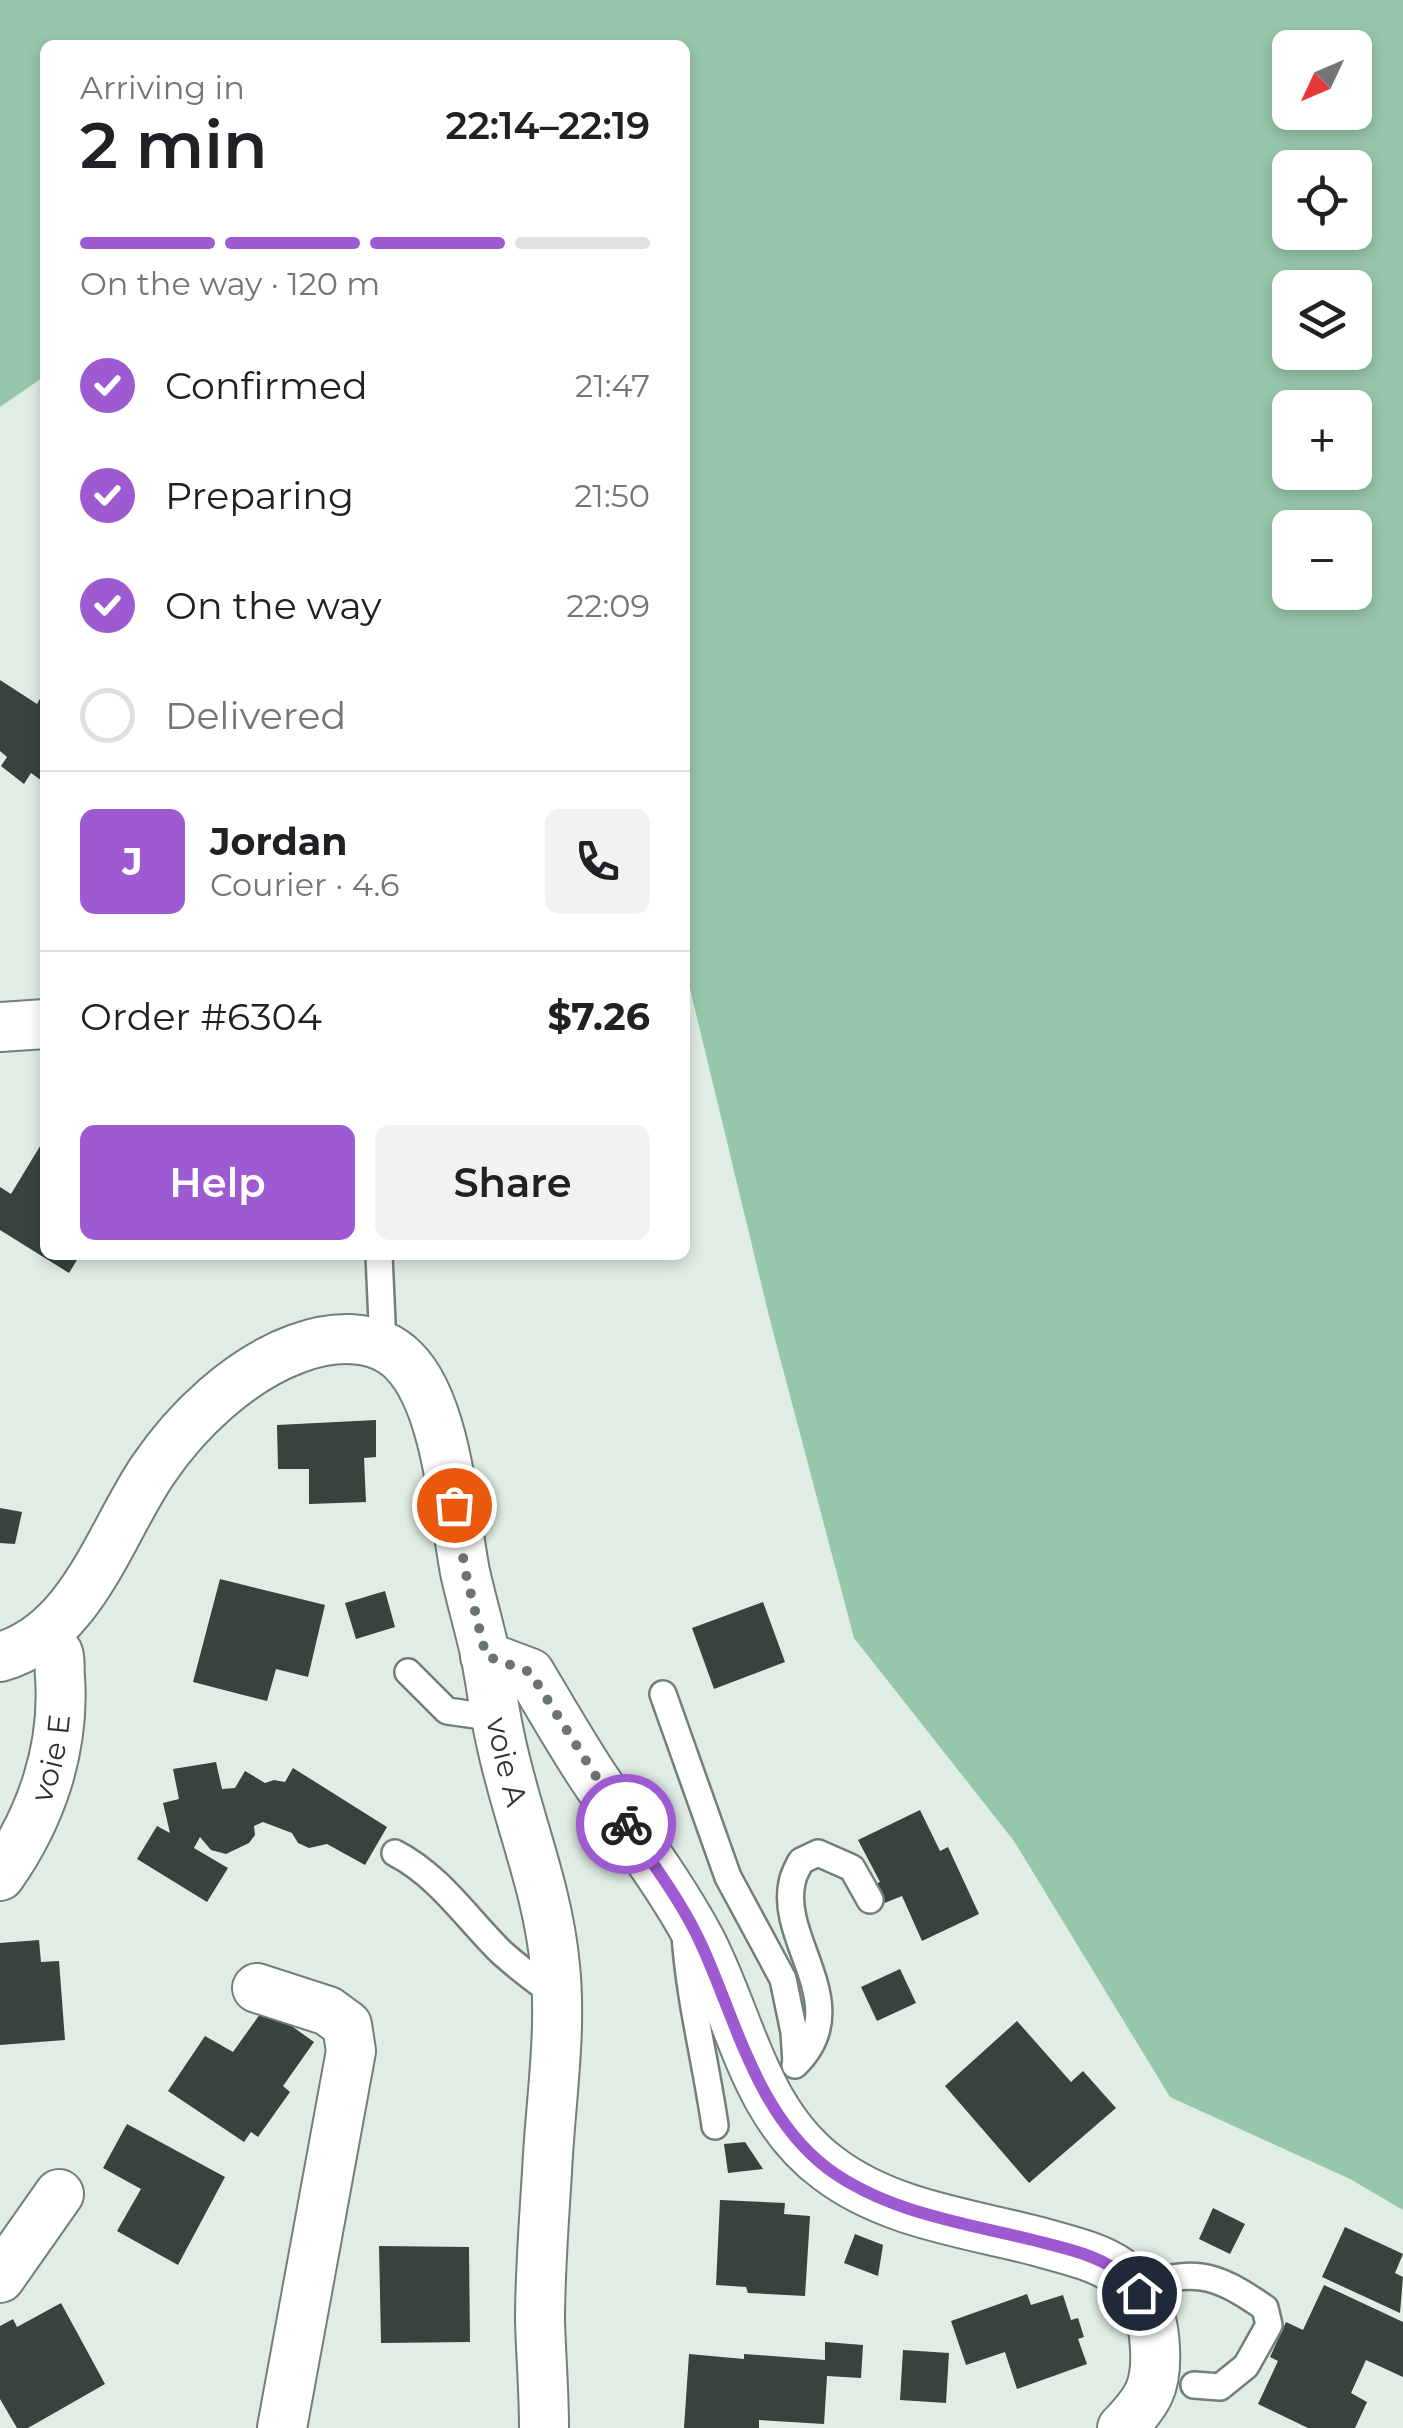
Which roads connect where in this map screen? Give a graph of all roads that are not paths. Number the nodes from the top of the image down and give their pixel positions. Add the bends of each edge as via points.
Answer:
1 (40, 1024) edge
2 (0, 1027) edge
3 (379, 1260) edge
4 (384, 1345) junction
5 (43, 1636) junction
6 (486, 1656) junction
7 (0, 1657) edge
8 (408, 1672) dead end
9 (664, 1694) dead end
10 (497, 1718) junction
11 (394, 1853) dead end
12 (0, 1876) edge
13 (870, 1900) dead end
14 (684, 1914) junction
15 (257, 1988) dead end
16 (556, 1996) junction
17 (780, 2077) junction
18 (714, 2126) dead end
19 (59, 2194) dead end
20 (0, 2278) edge
21 (1133, 2286) junction
22 (1194, 2386) dead end
23 (282, 2428) edge
24 (544, 2428) edge
25 (1122, 2428) edge

1 - 2 street
3 - 4 lane
4 - 5 street via 357,1338 294,1349 222,1396 152,1472 95,1570
4 - 6 street, voie A via 418,1378 432,1411
5 - 7 street
5 - 12 street, voie E via 58,1654 62,1699 55,1746 44,1796
6 - 10 street, voie A
6 - 14 street via 530,1672
8 - 10 lane via 446,1711
9 - 17 lane via 728,1877 783,1978 794,2032
10 - 16 street, voie A via 544,1890
11 - 16 lane via 453,1897 500,1951
13 - 17 lane via 852,1868 818,1853 801,1860 791,1885 794,1916 819,2016 807,2053
14 - 17 street via 746,2056
14 - 18 lane via 688,1988
15 - 23 street via 328,2010 347,2025 351,2051
16 - 24 street, voie A via 540,2320
17 - 21 street via 794,2137 870,2194 1068,2249 1117,2270
19 - 20 street
21 - 22 lane via 1205,2275 1265,2308 1269,2325 1246,2366 1220,2387
21 - 25 street via 1154,2320 1155,2379 1144,2406

